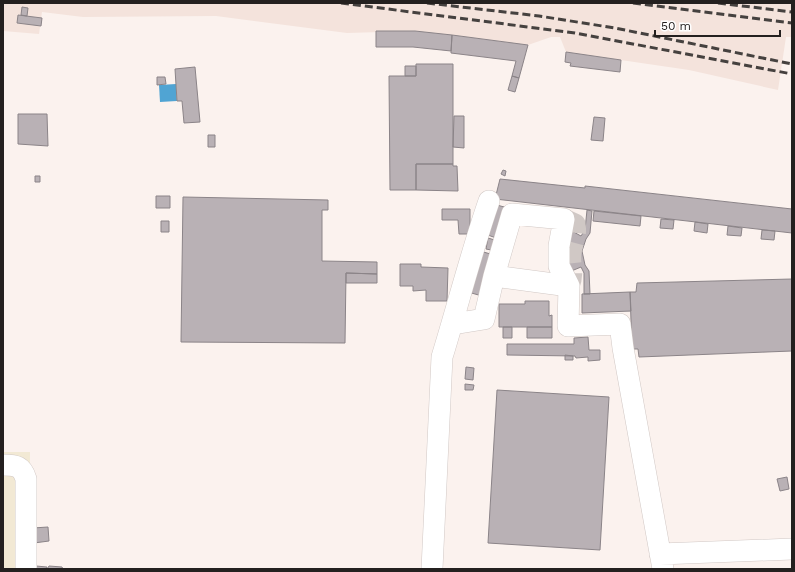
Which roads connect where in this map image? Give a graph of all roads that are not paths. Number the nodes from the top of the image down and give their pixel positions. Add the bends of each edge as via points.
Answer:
1 (489, 201) dead end
2 (494, 276) junction
3 (569, 286) junction
4 (453, 324) junction
5 (3, 465) edge
6 (792, 549) edge
7 (662, 561) edge
8 (26, 569) edge
9 (432, 569) edge

1 - 4 street via 468,263
2 - 3 street
2 - 3 street via 512,214 564,219 559,246 559,266
2 - 4 street via 484,319
3 - 7 street via 568,326 620,324
4 - 9 street via 442,357
5 - 8 street via 17,465 23,470 26,479
6 - 7 street

